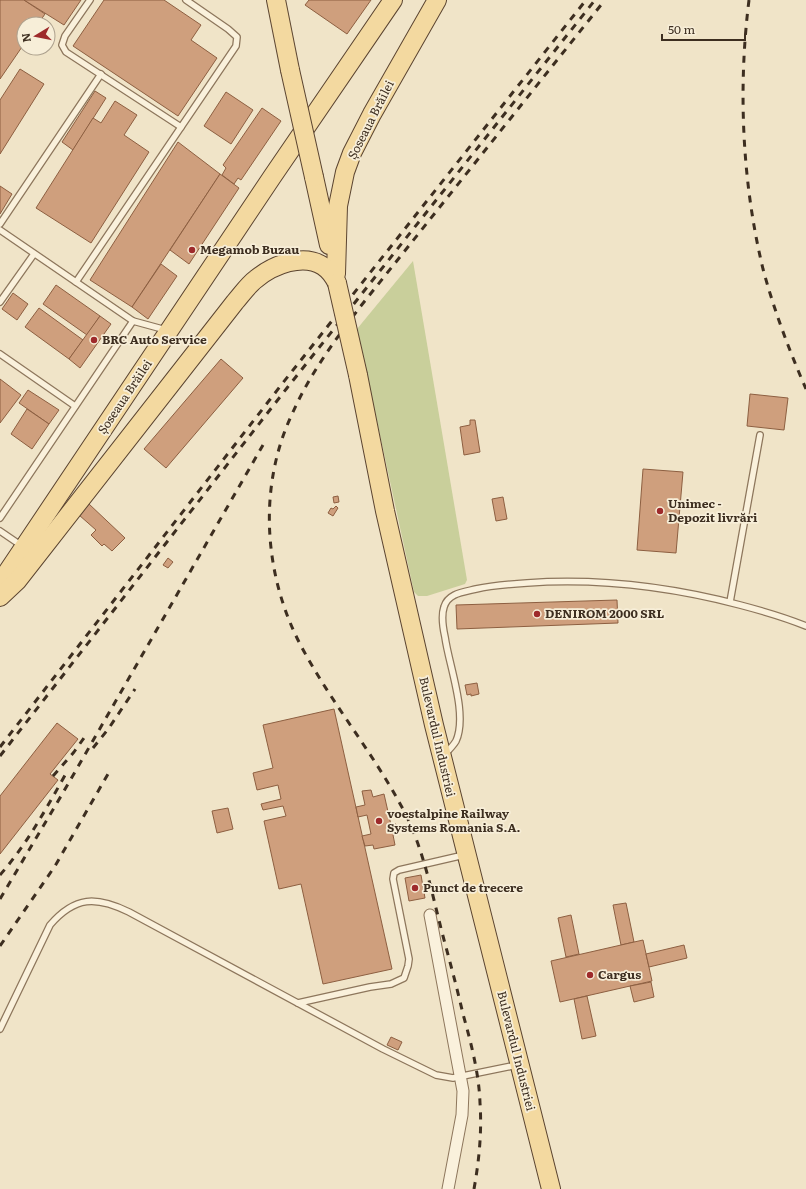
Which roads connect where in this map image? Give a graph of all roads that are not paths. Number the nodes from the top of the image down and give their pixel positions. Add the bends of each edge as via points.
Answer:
1 (90, 0) edge
2 (186, 0) edge
3 (276, 0) edge
4 (393, 0) edge
5 (437, 0) edge
6 (101, 74) junction
7 (181, 127) junction
8 (0, 224) edge
9 (0, 230) edge
10 (34, 254) junction
11 (336, 278) junction
12 (76, 282) junction
13 (0, 302) edge
14 (133, 321) junction
15 (169, 331) junction
16 (0, 354) edge
17 (75, 406) junction
18 (760, 434) dead end
19 (0, 518) edge
20 (0, 531) edge
21 (23, 548) junction
22 (0, 583) edge
23 (0, 597) edge
24 (730, 602) junction
25 (806, 626) edge
26 (442, 757) junction
27 (467, 854) junction
28 (430, 915) dead end
29 (298, 1003) junction
30 (0, 1029) edge
31 (519, 1065) junction
32 (461, 1077) junction
33 (448, 1189) edge
34 (551, 1189) edge

1 - 6 lane via 65,36 62,46 66,52
2 - 7 lane via 237,37 236,46
3 - 11 main road, bridge
4 - 15 main road, Șoseaua Brăilei
5 - 11 main road, Șoseaua Brăilei via 372,114 345,172 338,206
6 - 7 lane
6 - 8 lane
7 - 12 lane
9 - 10 lane
10 - 12 lane
10 - 13 lane
11 - 23 main road via 326,268 308,260 272,269 255,280 235,302 17,581
11 - 26 main road, Bulevardul Industriei, bridge via 385,511
12 - 14 lane
14 - 15 lane
14 - 17 lane
15 - 21 main road, Șoseaua Brăilei
16 - 17 lane
17 - 19 lane
18 - 24 lane
20 - 21 lane
21 - 22 main road, Șoseaua Brăilei
24 - 25 lane via 770,612
24 - 26 lane via 661,589 581,581 494,586 450,596 443,608 443,630 460,714 455,742
26 - 27 main road, Bulevardul Industriei
27 - 29 lane via 394,873 393,879 409,959 404,978 391,984
27 - 31 main road, Bulevardul Industriei
28 - 32 street
29 - 30 lane via 113,904 94,901 70,907 50,925
29 - 32 lane via 428,1072 445,1077
31 - 32 lane
31 - 34 main road, Bulevardul Industriei
32 - 33 street via 462,1115

